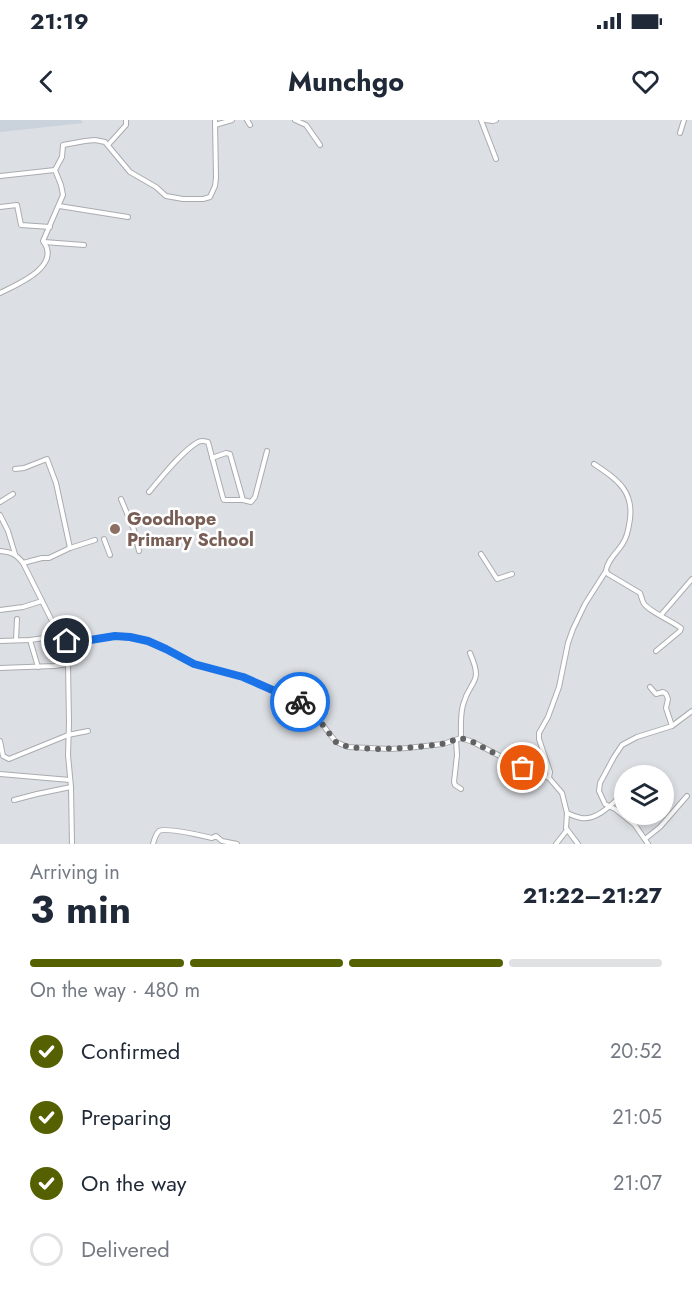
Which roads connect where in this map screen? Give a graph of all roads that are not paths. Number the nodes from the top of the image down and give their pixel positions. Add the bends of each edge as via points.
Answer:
1 (126, 120) edge
2 (232, 120) edge
3 (247, 120) edge
4 (295, 120) edge
5 (481, 120) edge
6 (485, 120) edge
7 (496, 120) edge
8 (684, 120) edge
9 (215, 123) edge
10 (249, 125) dead end
11 (680, 133) dead end
12 (108, 145) junction
13 (320, 145) dead end
14 (496, 159) dead end
15 (55, 170) junction
16 (0, 177) edge
17 (59, 206) junction
18 (0, 207) edge
19 (128, 217) dead end
20 (50, 227) junction
21 (43, 241) junction
22 (84, 244) dead end
23 (0, 293) edge
24 (267, 451) dead end
25 (212, 458) junction
26 (594, 464) dead end
27 (15, 469) dead end
28 (149, 492) dead end
29 (13, 494) dead end
30 (121, 499) dead end
31 (243, 500) junction
32 (0, 502) edge
33 (0, 514) edge
34 (104, 539) dead end
35 (95, 540) dead end
36 (70, 548) junction
37 (0, 551) edge
38 (139, 551) dead end
39 (481, 554) dead end
40 (15, 555) junction
41 (110, 555) dead end
42 (23, 563) junction
43 (606, 571) junction
44 (512, 574) dead end
45 (692, 579) edge
46 (42, 601) junction
47 (0, 610) edge
48 (661, 615) junction
49 (17, 619) dead end
50 (60, 638) junction
51 (0, 640) edge
52 (16, 640) junction
53 (30, 640) junction
54 (656, 651) dead end
55 (470, 653) dead end
56 (68, 664) junction
57 (38, 667) junction
58 (0, 669) edge
59 (650, 687) dead end
60 (692, 711) edge
61 (672, 726) junction
62 (88, 731) dead end
63 (68, 735) junction
64 (458, 739) junction
65 (0, 741) edge
66 (0, 774) edge
67 (549, 778) junction
68 (70, 780) junction
69 (71, 787) junction
70 (461, 789) dead end
71 (687, 796) dead end
72 (14, 800) dead end
73 (614, 802) edge
74 (609, 806) junction
75 (567, 813) junction
76 (567, 830) junction
77 (647, 842) edge
78 (74, 844) edge
79 (153, 844) edge
80 (237, 844) edge
81 (556, 844) edge
82 (578, 844) edge

1 - 12 street
2 - 9 street
3 - 10 street
4 - 13 street via 306,125
5 - 14 street
6 - 7 street
8 - 11 street
9 - 12 street via 215,186 210,196 203,199 166,196 130,172
12 - 15 street via 95,140 64,144
15 - 16 street
15 - 17 street via 63,193
17 - 19 street
17 - 20 street
18 - 20 street via 17,205 21,225
20 - 21 street
21 - 22 street
21 - 23 street via 48,249 45,265
24 - 31 street via 253,500
25 - 28 street via 208,442 200,441
25 - 31 street via 224,500
25 - 31 street via 230,454
26 - 43 street via 626,490 631,511 626,538
27 - 36 street via 47,459
29 - 32 street
30 - 38 street
33 - 40 street
34 - 41 street
35 - 36 street
36 - 42 street via 49,558
37 - 40 street
39 - 44 street via 497,579
40 - 42 street
42 - 46 street
43 - 48 street via 638,591 648,609
43 - 67 street via 573,629 559,687 539,733
45 - 48 street
46 - 47 street
46 - 50 street
48 - 54 street via 681,629
49 - 52 street
50 - 53 street
50 - 56 street
50 - 64 street via 84,641 115,636 156,644 194,664 243,677 301,703 336,742 348,747 407,748
51 - 52 street
52 - 53 street
53 - 57 street
55 - 64 street via 477,677 462,708
56 - 57 street
56 - 63 street
57 - 58 street
59 - 61 street via 656,694 666,694
60 - 61 street
61 - 74 street via 622,745 599,789
62 - 63 street
63 - 65 street via 9,759 3,756
63 - 68 street
64 - 67 street via 473,742
64 - 70 street via 454,782
66 - 68 street
67 - 75 street via 562,793
68 - 69 street
69 - 72 street
69 - 78 street
71 - 77 street
73 - 74 street
74 - 75 street via 583,819
74 - 77 street via 635,825
75 - 76 street
76 - 81 street
76 - 82 street
79 - 80 street via 162,830 216,836

